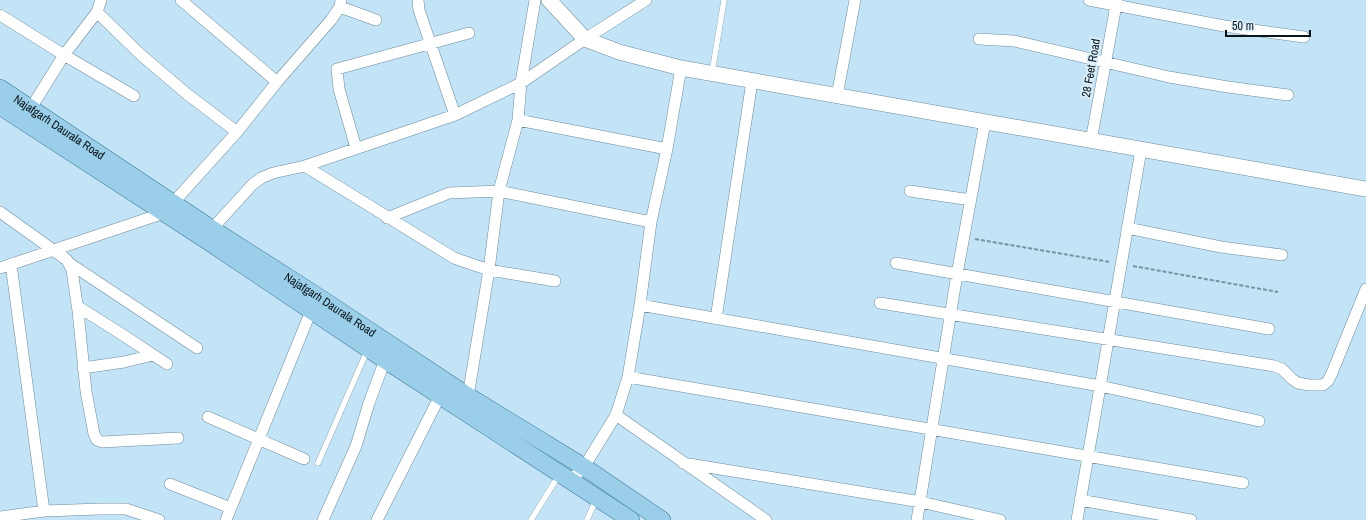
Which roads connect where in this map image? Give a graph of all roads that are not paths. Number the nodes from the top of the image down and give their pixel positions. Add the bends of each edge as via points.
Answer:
1 (101, 0) edge
2 (181, 0) edge
3 (418, 0) edge
4 (536, 0) edge
5 (548, 0) edge
6 (646, 0) edge
7 (724, 0) edge
8 (855, 0) edge
9 (1089, 0) edge
10 (340, 3) edge
11 (1116, 3) edge
12 (97, 12) junction
13 (0, 15) edge
14 (376, 20) dead end
15 (469, 33) dead end
16 (1304, 37) dead end
17 (585, 39) junction
18 (979, 39) dead end
19 (430, 43) junction
20 (64, 55) junction
21 (1105, 63) junction
22 (681, 68) junction
23 (712, 74) junction
24 (752, 81) junction
25 (277, 82) junction
26 (521, 83) junction
27 (0, 88) edge
28 (1288, 95) dead end
29 (134, 96) dead end
30 (837, 96) junction
31 (0, 106) edge
32 (31, 108) junction
33 (455, 115) junction
34 (518, 120) junction
35 (985, 122) junction
36 (237, 132) junction
37 (1091, 141) junction
38 (356, 148) junction
39 (667, 150) junction
40 (1141, 150) junction
41 (304, 166) junction
42 (1366, 190) edge
43 (499, 191) junction
44 (910, 191) dead end
45 (971, 200) junction
46 (169, 208) junction
47 (0, 212) edge
48 (387, 218) junction
49 (651, 222) junction
50 (1127, 228) junction
51 (212, 229) junction
52 (54, 251) junction
53 (1282, 255) dead end
54 (69, 263) junction
55 (896, 263) dead end
56 (11, 264) junction
57 (0, 268) edge
58 (489, 270) junction
59 (957, 274) junction
60 (555, 281) dead end
61 (1366, 289) edge
62 (1115, 302) junction
63 (314, 303) junction
64 (880, 303) dead end
65 (640, 305) junction
66 (77, 306) junction
67 (952, 314) junction
68 (716, 318) junction
69 (1269, 329) dead end
70 (1108, 338) junction
71 (197, 348) dead end
72 (368, 349) junction
73 (154, 355) junction
74 (943, 358) junction
75 (385, 360) junction
76 (167, 364) dead end
77 (83, 368) junction
78 (628, 377) junction
79 (1100, 386) junction
80 (440, 396) junction
81 (468, 396) junction
82 (616, 415) junction
83 (208, 418) dead end
84 (1259, 421) dead end
85 (932, 429) junction
86 (178, 438) dead end
87 (259, 439) junction
88 (1088, 456) junction
89 (304, 459) dead end
90 (683, 462) junction
91 (318, 463) dead end
92 (584, 467) junction
93 (565, 477) junction
94 (1243, 483) dead end
95 (170, 484) dead end
96 (597, 498) junction
97 (1080, 500) junction
98 (921, 502) junction
99 (231, 508) junction
100 (44, 511) junction
101 (0, 517) edge
102 (159, 520) edge
103 (226, 520) edge
104 (323, 520) edge
105 (377, 520) edge
106 (531, 520) edge
107 (587, 520) edge
108 (631, 520) edge
109 (662, 520) edge
110 (766, 520) edge
111 (917, 520) edge
112 (1000, 520) edge
113 (1077, 520) edge
114 (1191, 520) edge

1 - 12 street
2 - 25 street
3 - 19 street
4 - 26 street
5 - 17 street
6 - 17 street
7 - 23 lane
8 - 30 street
9 - 11 street
10 - 14 street
10 - 25 street via 331,20
11 - 16 street via 1224,26
11 - 21 street, 28 Feet Road
12 - 20 street
12 - 36 street via 140,54
13 - 20 street
15 - 19 street
17 - 22 street via 619,52
17 - 26 street
18 - 21 street via 1014,41
19 - 33 street
19 - 38 street via 337,69 339,89
20 - 29 street
20 - 32 street
21 - 28 street via 1169,77
21 - 37 street, 28 Feet Road
22 - 23 street
22 - 39 street
23 - 24 street
24 - 30 street
24 - 68 street
25 - 36 street
26 - 33 street
26 - 34 street
27 - 32 main road, Najafgarh Daurala Road
30 - 35 street
31 - 46 main road, Najafgarh Daurala Road
32 - 46 main road, Najafgarh Daurala Road
33 - 38 street
34 - 39 street
34 - 43 street
35 - 37 street
35 - 45 street
36 - 46 street
37 - 40 street
38 - 41 street
39 - 49 street
40 - 42 street
40 - 50 street
41 - 48 street
41 - 51 street via 261,178
43 - 48 street via 449,193
43 - 49 street
43 - 58 street
44 - 45 street
45 - 59 street
46 - 51 main road, Najafgarh Daurala Road
46 - 52 street
46 - 63 main road, Najafgarh Daurala Road
47 - 52 street
48 - 58 street via 454,258
49 - 65 street
50 - 53 street
50 - 62 street
51 - 63 main road, Najafgarh Daurala Road
52 - 54 street
52 - 56 street
54 - 66 street via 74,278
54 - 71 street
55 - 59 street
56 - 57 street
56 - 100 street
58 - 60 street
58 - 81 street
59 - 62 street
59 - 67 street
61 - 70 street via 1332,373 1323,385 1298,383 1287,372 1274,366
62 - 69 street
62 - 70 street
63 - 72 main road, Najafgarh Daurala Road
63 - 81 main road, Najafgarh Daurala Road
63 - 87 street
64 - 67 street
65 - 68 street
65 - 78 street
66 - 73 street
66 - 77 street
67 - 70 street
67 - 74 street
68 - 74 street
70 - 79 street
72 - 75 main road, Najafgarh Daurala Road
72 - 91 lane
73 - 76 street
73 - 77 street
74 - 79 street
74 - 85 street
75 - 80 main road, Najafgarh Daurala Road
75 - 104 street via 369,403 362,432
77 - 86 street via 97,440 102,442
78 - 82 street
78 - 85 street
79 - 84 street
79 - 88 street
80 - 93 main road, Najafgarh Daurala Road
80 - 105 street
81 - 92 main road, Najafgarh Daurala Road
82 - 90 street
82 - 92 street
83 - 87 street
85 - 88 street
85 - 98 street
87 - 89 street
87 - 99 street
88 - 94 street
88 - 97 street
90 - 98 street
90 - 110 street
92 - 93 street
92 - 109 main road, Najafgarh Daurala Road
93 - 96 main road, Najafgarh Daurala Road
93 - 106 lane
95 - 99 street
96 - 107 lane
96 - 108 main road, Najafgarh Daurala Road
97 - 113 street
97 - 114 street
98 - 111 street
98 - 112 street
99 - 103 street
100 - 101 street
100 - 102 street via 126,510

